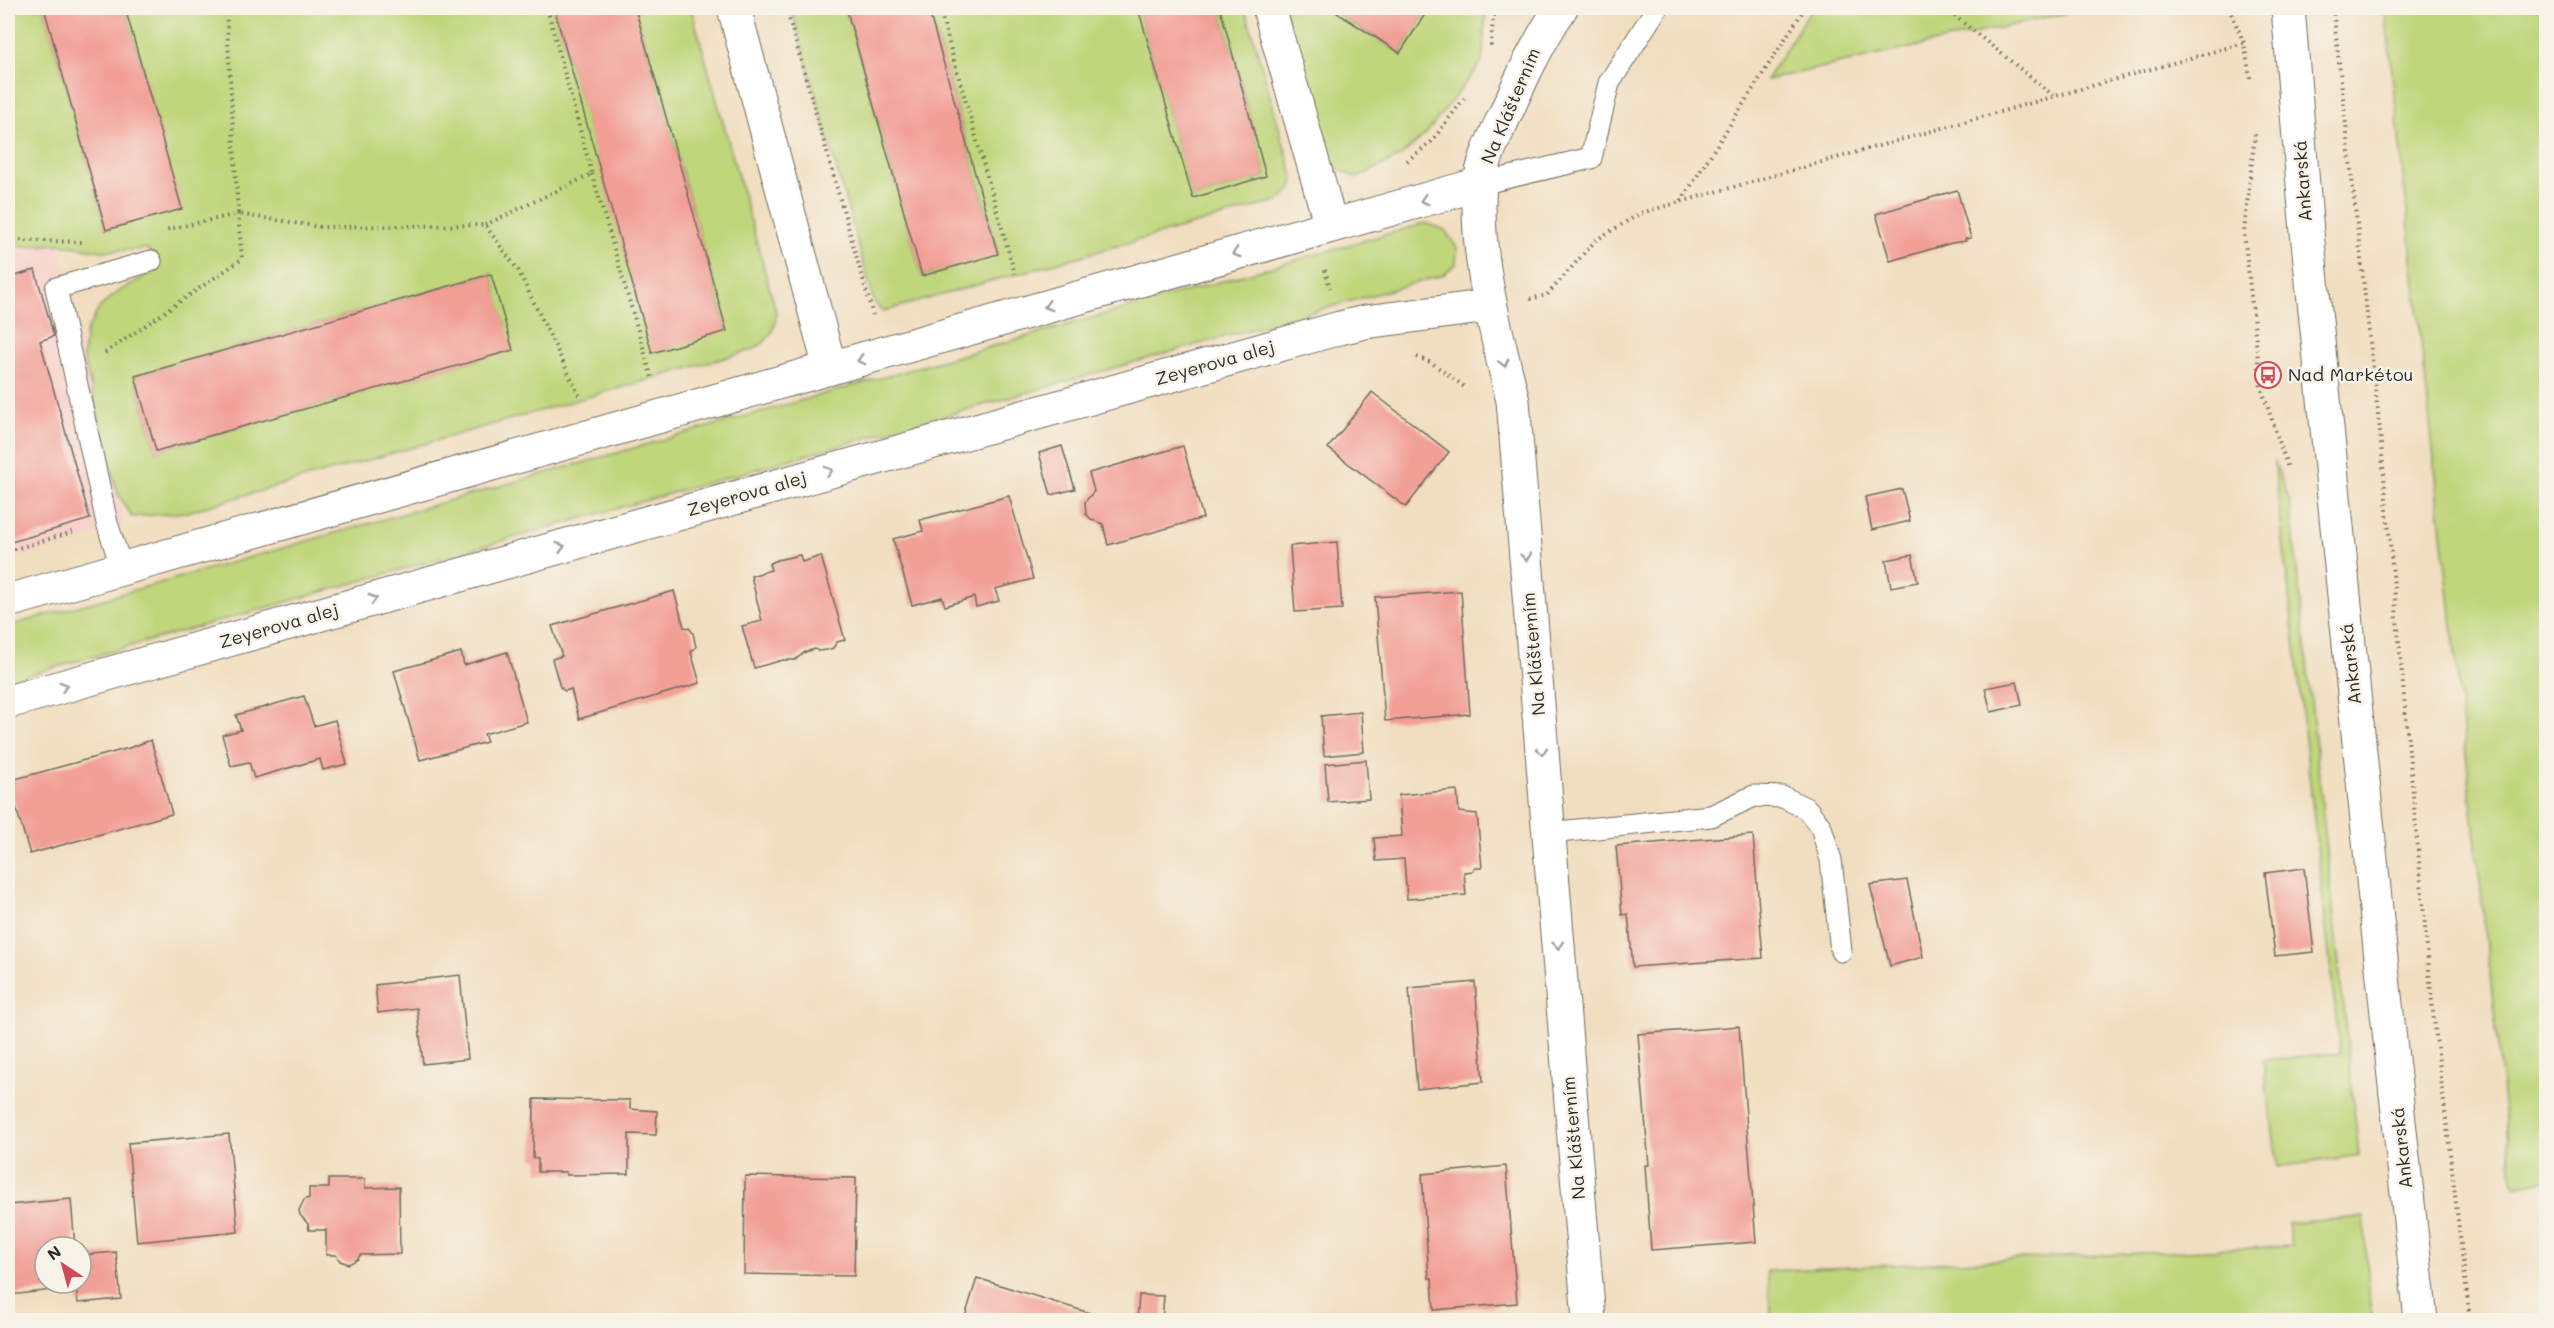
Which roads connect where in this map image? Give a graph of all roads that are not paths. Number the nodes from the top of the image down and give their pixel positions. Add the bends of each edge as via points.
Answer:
1 (734, 8) edge
2 (1269, 8) edge
3 (1561, 8) edge
4 (1657, 8) edge
5 (2288, 8) edge
6 (1480, 184) junction
7 (1331, 226) junction
8 (151, 261) dead end
9 (1490, 306) junction
10 (830, 368) junction
11 (122, 569) junction
12 (8, 601) edge
13 (8, 702) edge
14 (1549, 833) junction
15 (1841, 951) dead end
16 (1589, 1320) edge
17 (2421, 1320) edge

1 - 10 street
2 - 7 street
3 - 6 street, Na Klášterním via 1538,42 1490,148
4 - 6 lane via 1609,83 1591,158
5 - 17 street, Ankarská via 2312,279
6 -> 7 street
6 - 9 street, Na Klášterním via 1480,225
7 -> 10 street
8 - 11 lane via 56,288 107,523
13 -> 9 street, Zeyerova alej via 1341,328
9 -> 14 street, Na Klášterním via 1513,401
10 - 11 street
11 - 12 street
14 - 15 lane via 1711,816 1754,796 1783,797 1807,809 1821,827 1832,860
14 -> 16 street, Na Klášterním

